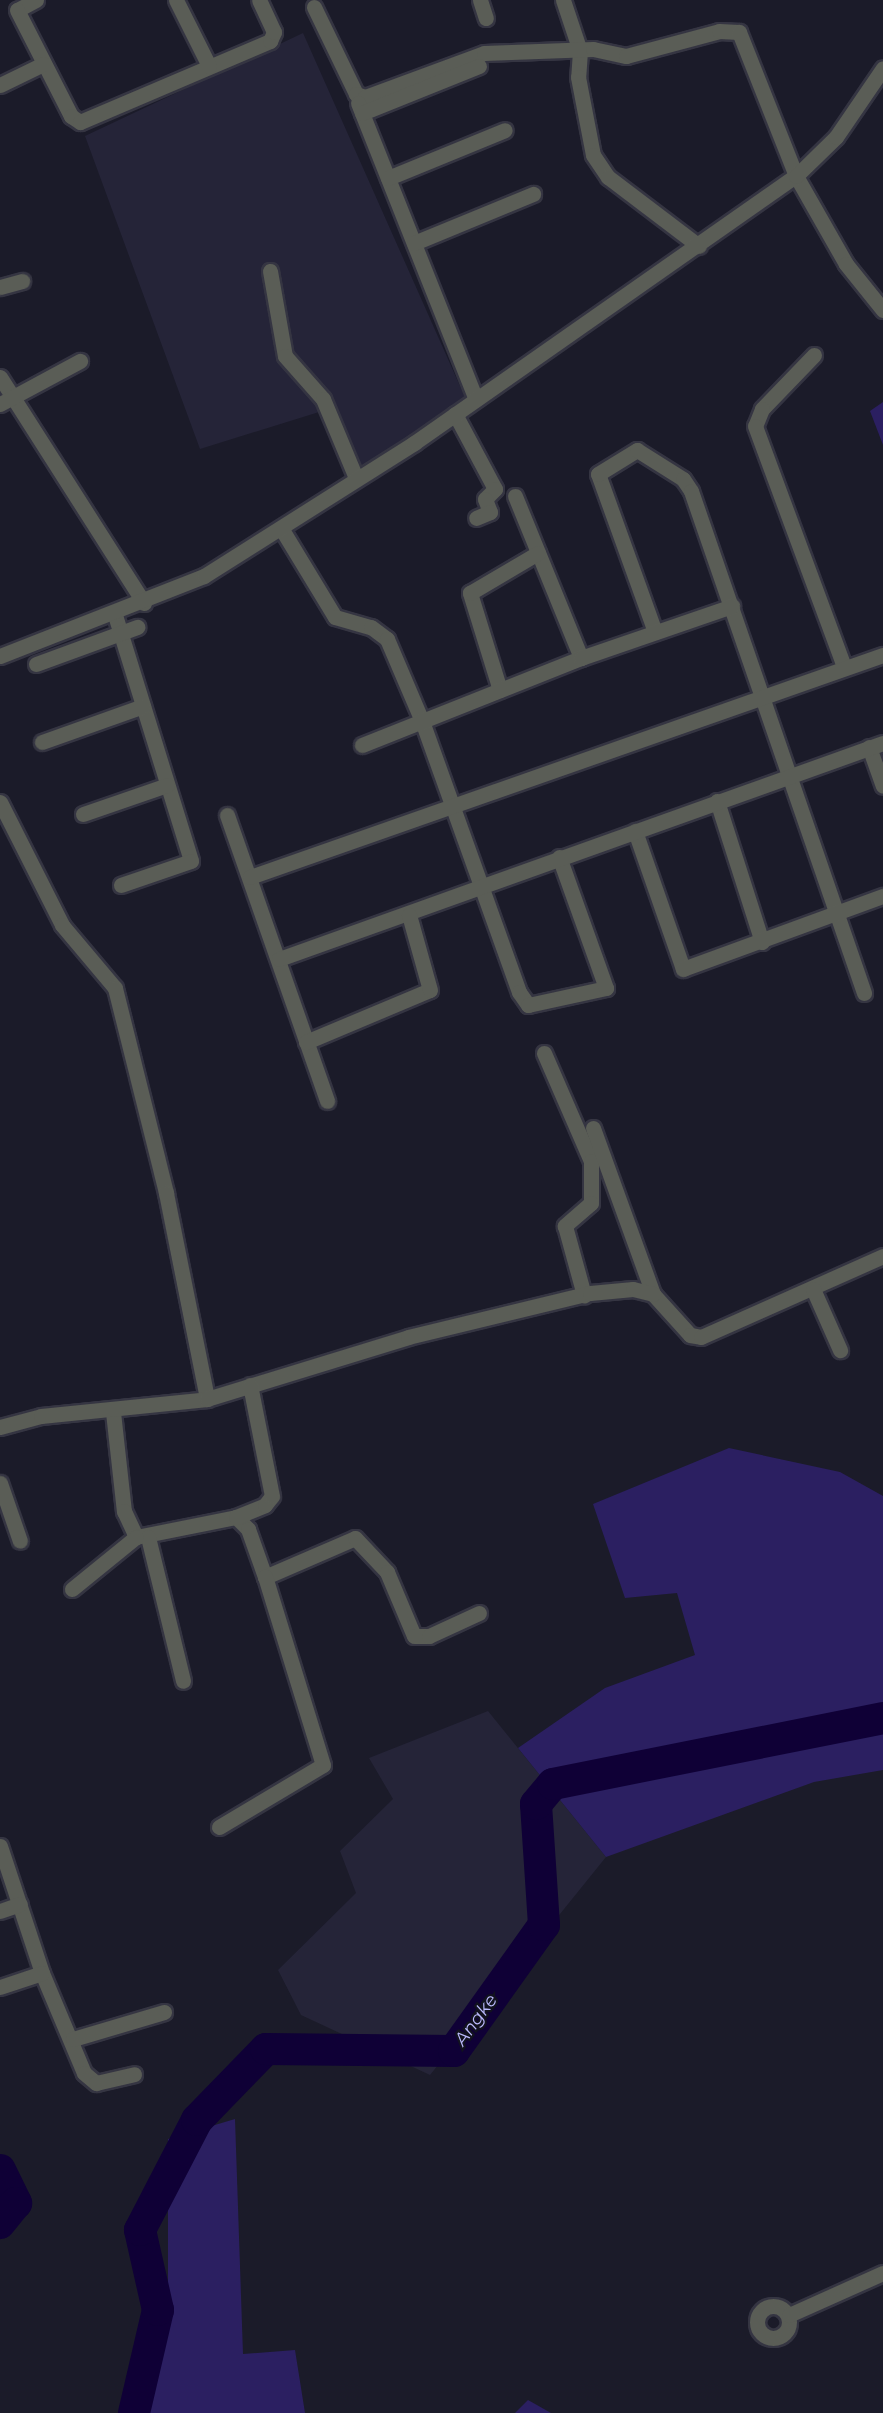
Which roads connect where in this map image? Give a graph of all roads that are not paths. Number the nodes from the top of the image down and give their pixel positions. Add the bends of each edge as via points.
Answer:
1 (36, 0) edge
2 (176, 0) edge
3 (260, 0) edge
4 (480, 0) edge
5 (563, 0) edge
6 (13, 5) edge
7 (314, 7) dead end
8 (486, 18) dead end
9 (580, 51) junction
10 (43, 64) junction
11 (209, 66) junction
12 (479, 66) dead end
13 (883, 68) edge
14 (0, 85) edge
15 (505, 129) dead end
16 (796, 176) junction
17 (388, 178) junction
18 (533, 194) dead end
19 (414, 243) junction
20 (699, 246) junction
21 (270, 271) dead end
22 (22, 281) dead end
23 (0, 287) edge
24 (883, 310) edge
25 (814, 355) dead end
26 (80, 361) dead end
27 (0, 377) edge
28 (476, 399) junction
29 (7, 402) edge
30 (455, 414) junction
31 (356, 478) junction
32 (515, 496) dead end
33 (476, 518) dead end
34 (281, 528) junction
35 (538, 554) junction
36 (144, 603) junction
37 (732, 606) junction
38 (115, 615) junction
39 (137, 627) dead end
40 (655, 632) junction
41 (121, 633) junction
42 (883, 655) edge
43 (0, 656) edge
44 (581, 658) junction
45 (36, 664) dead end
46 (844, 666) junction
47 (500, 690) junction
48 (763, 693) junction
49 (143, 706) junction
50 (422, 721) junction
51 (42, 742) dead end
52 (362, 745) dead end
53 (876, 745) edge
54 (793, 774) junction
55 (167, 785) junction
56 (883, 786) edge
57 (717, 801) junction
58 (0, 802) edge
59 (453, 803) junction
60 (83, 814) dead end
61 (227, 815) dead end
62 (635, 831) junction
63 (559, 857) junction
64 (250, 876) junction
65 (121, 885) dead end
66 (479, 887) junction
67 (883, 896) edge
68 (839, 913) junction
69 (409, 915) junction
70 (762, 942) junction
71 (279, 959) junction
72 (864, 993) dead end
73 (306, 1042) junction
74 (544, 1053) dead end
75 (327, 1101) dead end
76 (592, 1128) dead end
77 (883, 1256) edge
78 (813, 1289) junction
79 (653, 1294) junction
80 (584, 1295) junction
81 (840, 1350) dead end
82 (250, 1385) junction
83 (207, 1399) junction
84 (112, 1413) junction
85 (0, 1427) edge
86 (0, 1483) edge
87 (236, 1518) junction
88 (142, 1537) junction
89 (20, 1540) dead end
90 (265, 1577) junction
91 (72, 1589) dead end
92 (479, 1613) dead end
93 (183, 1681) dead end
94 (219, 1827) dead end
95 (0, 1846) edge
96 (20, 1904) junction
97 (0, 1911) edge
98 (42, 1973) junction
99 (0, 1987) edge
100 (164, 2012) dead end
101 (73, 2039) junction
102 (134, 2074) dead end
103 (883, 2272) edge
104 (789, 2315) dead end

1 - 6 street
2 - 11 street
3 - 11 street via 274,32 270,41
4 - 8 street
5 - 9 street
6 - 10 street
7 - 9 street via 356,94 365,97 484,53
9 - 16 street via 626,56 719,31 739,32
9 - 20 street via 578,77 600,167
10 - 11 street via 71,116 80,122
10 - 14 street
12 - 17 street via 360,108
13 - 16 street via 836,137
15 - 17 street
16 - 20 street
16 - 24 street via 846,264
17 - 19 street
18 - 19 street
19 - 28 street
20 - 28 street
21 - 31 street via 285,356 323,399
22 - 23 street
25 - 46 street via 762,409 755,426
26 - 29 street
27 - 29 street
28 - 30 street
29 - 36 street
30 - 31 street
30 - 33 street via 495,489 485,499 490,512
31 - 34 street
32 - 35 street
34 - 36 street via 204,576
34 - 50 street via 335,617 371,627 387,639
35 - 44 street
35 - 47 street via 470,593
36 - 38 street
37 - 40 street
37 - 40 street via 688,485 636,450 598,474
37 - 48 street
38 - 41 street
38 - 43 street
39 - 41 street
40 - 44 street
41 - 45 street
41 - 49 street
42 - 46 street
44 - 47 street
46 - 48 street
47 - 50 street
48 - 54 street
48 - 59 street
49 - 51 street
49 - 55 street
50 - 52 street
50 - 59 street
53 - 54 street
53 - 56 street
54 - 57 street
54 - 68 street
55 - 60 street
55 - 65 street via 190,861
57 - 62 street
57 - 70 street
58 - 83 street via 65,930 115,988 166,1193
59 - 64 street
59 - 66 street
61 - 64 street
62 - 63 street
62 - 70 street via 683,969
63 - 66 street
63 - 66 street via 606,988 535,1005 523,1001
64 - 71 street
66 - 69 street
67 - 68 street
68 - 70 street
68 - 72 street
69 - 71 street
69 - 73 street via 430,990
71 - 73 street
73 - 75 street
74 - 80 street via 591,1161 591,1203 569,1216 565,1226
76 - 79 street
77 - 78 street
78 - 79 street via 701,1337 690,1335
78 - 81 street
79 - 80 street via 633,1289
80 - 82 street via 408,1337
82 - 83 street
82 - 87 street via 272,1496 265,1505
83 - 84 street
84 - 85 street via 41,1416
84 - 88 street via 124,1511
86 - 89 street
87 - 88 street
87 - 90 street via 248,1529
88 - 91 street
88 - 93 street
90 - 92 street via 355,1538 387,1572 414,1636 429,1636
90 - 94 street via 323,1765
95 - 96 street
96 - 97 street
96 - 98 street
98 - 99 street
98 - 101 street
100 - 101 street
101 - 102 street via 84,2073 96,2083
103 - 104 street

